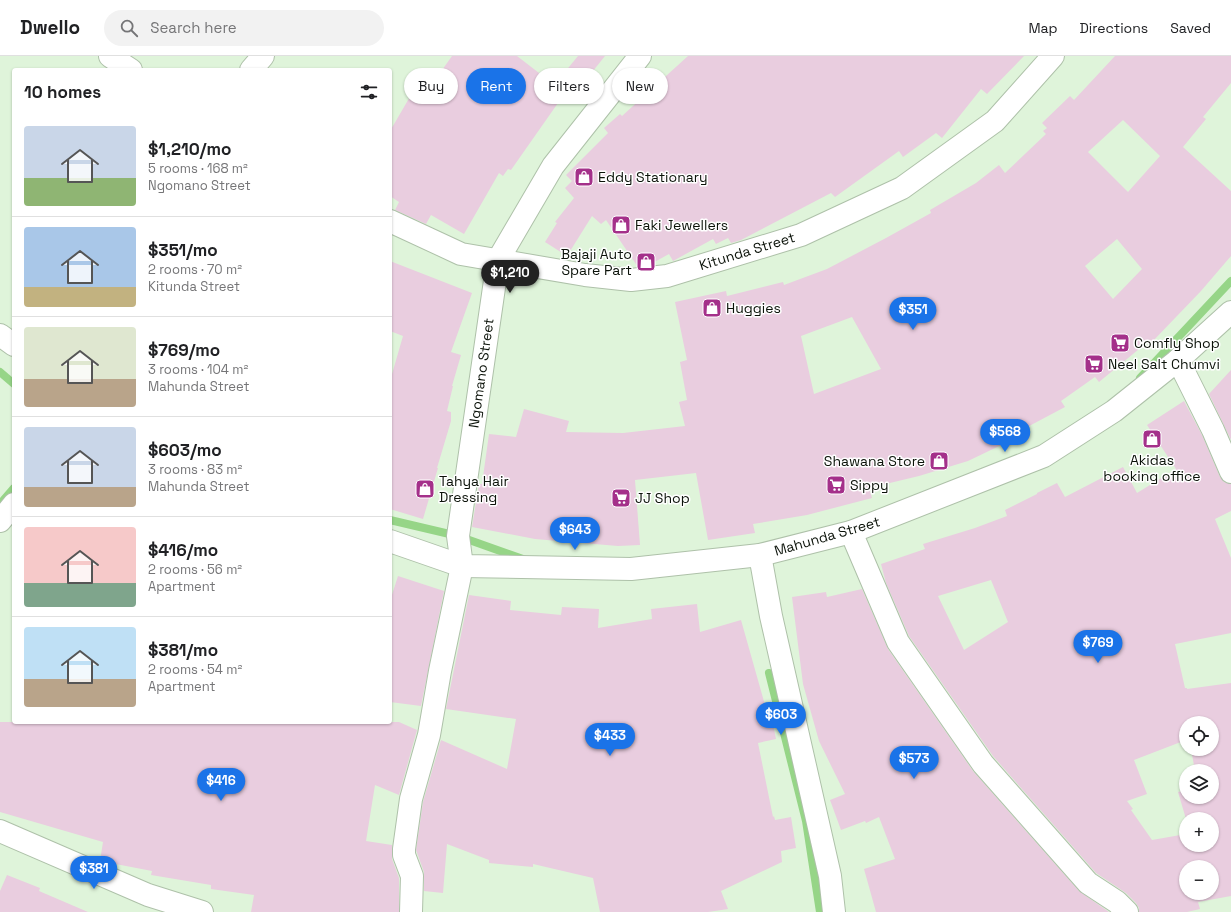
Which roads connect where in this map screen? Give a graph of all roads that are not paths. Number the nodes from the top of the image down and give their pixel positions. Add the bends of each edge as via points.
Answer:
1 (110, 56) edge
2 (263, 56) edge
3 (640, 56) edge
4 (1053, 56) edge
5 (128, 68) edge
6 (253, 68) edge
7 (392, 223) edge
8 (498, 260) junction
9 (1231, 312) edge
10 (0, 335) edge
11 (12, 344) edge
12 (1178, 360) junction
13 (1231, 472) edge
14 (12, 506) edge
15 (0, 521) edge
16 (851, 532) junction
17 (392, 542) edge
18 (760, 555) junction
19 (462, 566) junction
20 (0, 831) edge
21 (202, 912) edge
22 (411, 912) edge
23 (834, 912) edge
24 (1128, 912) edge

1 - 5 street
2 - 6 street
3 - 8 street, Ngomano Street via 553,166
4 - 8 street, Kitunda Street via 995,121 902,188 801,235 667,276 631,280
7 - 8 street, Kitunda Street via 461,254
8 - 19 street, Ngomano Street via 458,536
9 - 12 street, Mahunda Street
10 - 11 street
12 - 13 street
12 - 16 street, Mahunda Street via 1114,411 1044,456
14 - 15 street
16 - 18 street, Mahunda Street
16 - 24 street via 898,642 983,764 1088,883
17 - 19 street, Mahunda Street
18 - 19 street, Mahunda Street via 630,569
18 - 23 street via 771,616 830,876
19 - 22 street, Ngomano Street via 428,735 412,799 404,849 412,876
20 - 21 street via 148,895

